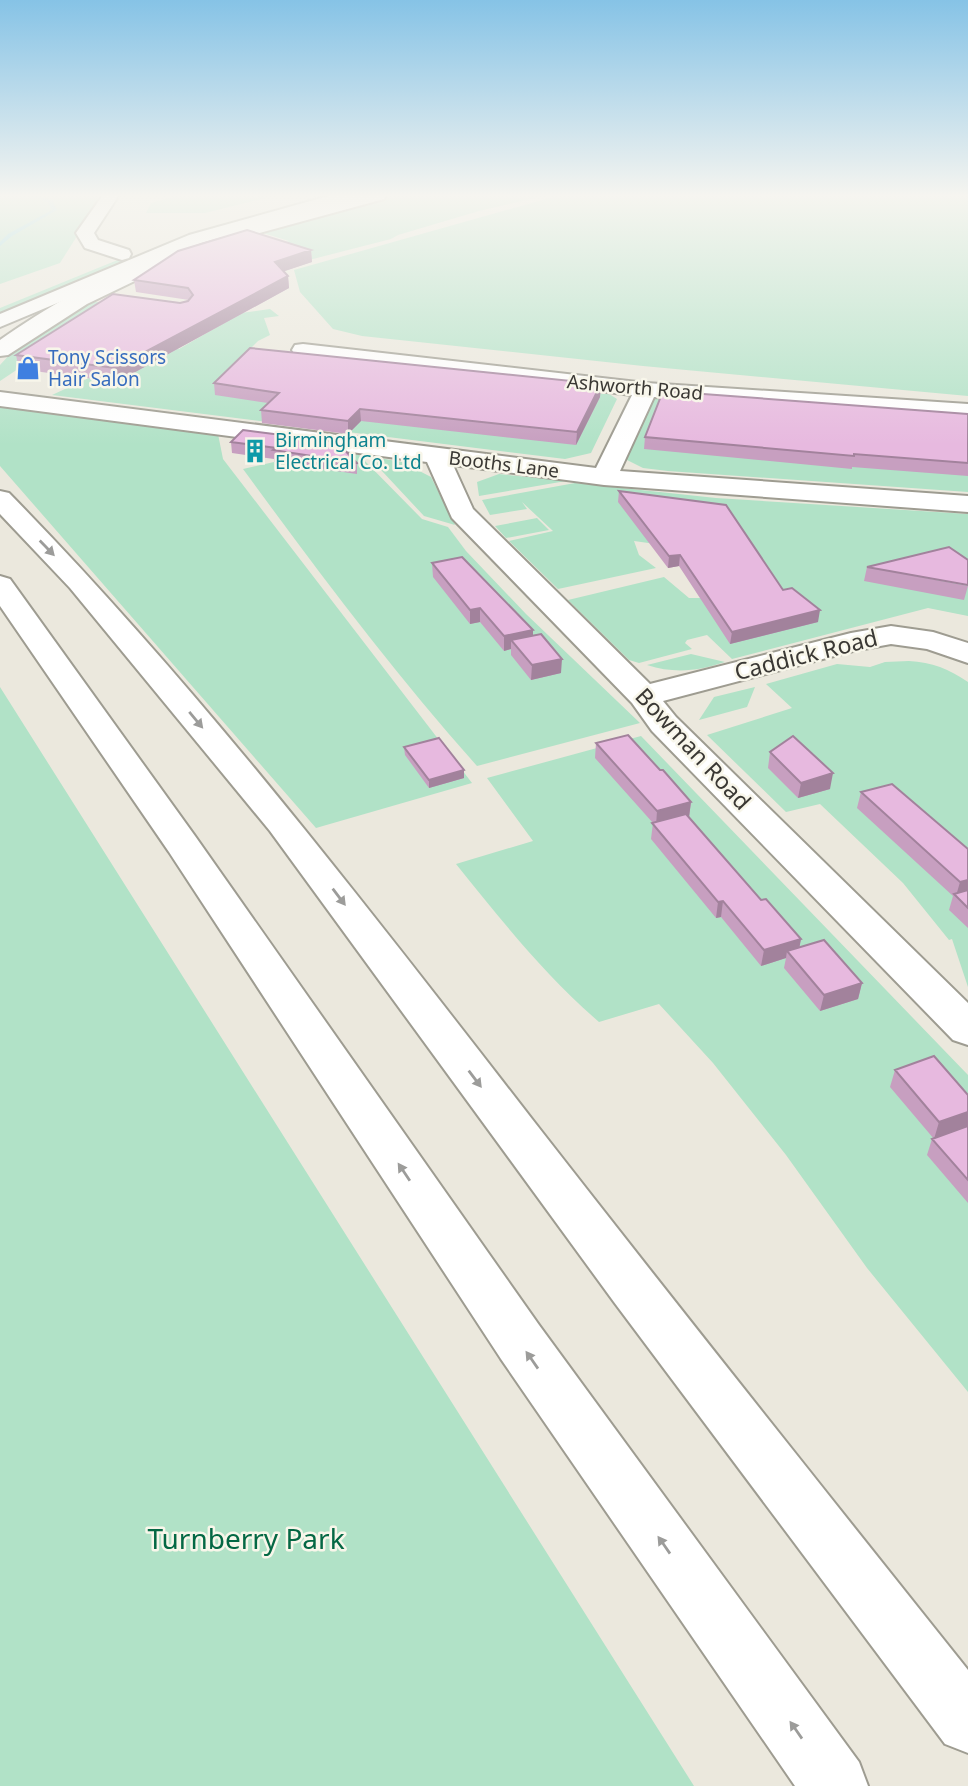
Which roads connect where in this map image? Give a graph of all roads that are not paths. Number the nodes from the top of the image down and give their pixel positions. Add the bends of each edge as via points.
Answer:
1 (64, 278) edge
2 (101, 278) edge
3 (124, 278) edge
4 (90, 294) junction
5 (129, 300) edge
6 (0, 305) edge
7 (0, 321) edge
8 (0, 350) edge
9 (303, 350) edge
10 (646, 390) junction
11 (0, 399) edge
12 (968, 411) edge
13 (437, 456) junction
14 (604, 477) junction
15 (0, 499) edge
16 (968, 505) edge
17 (0, 585) edge
18 (968, 654) edge
19 (643, 696) junction
20 (968, 1029) edge
21 (968, 1721) edge
22 (835, 1786) edge

1 - 6 main road
2 - 7 main road
3 - 4 main road
4 - 5 main road
4 - 8 main road via 27,329
9 - 10 main road, Ashworth Road
10 - 12 main road, Ashworth Road
10 - 14 main road
11 - 13 main road, Booths Lane
13 - 14 main road, Booths Lane
13 - 19 main road, Bowman Road via 461,512
14 - 16 main road, Booths Lane
15 -> 21 main road via 80,582 283,823
22 -> 17 main road via 520,1342
18 - 19 main road, Caddick Road via 933,641 891,635
19 - 20 main road, Bowman Road via 664,724

